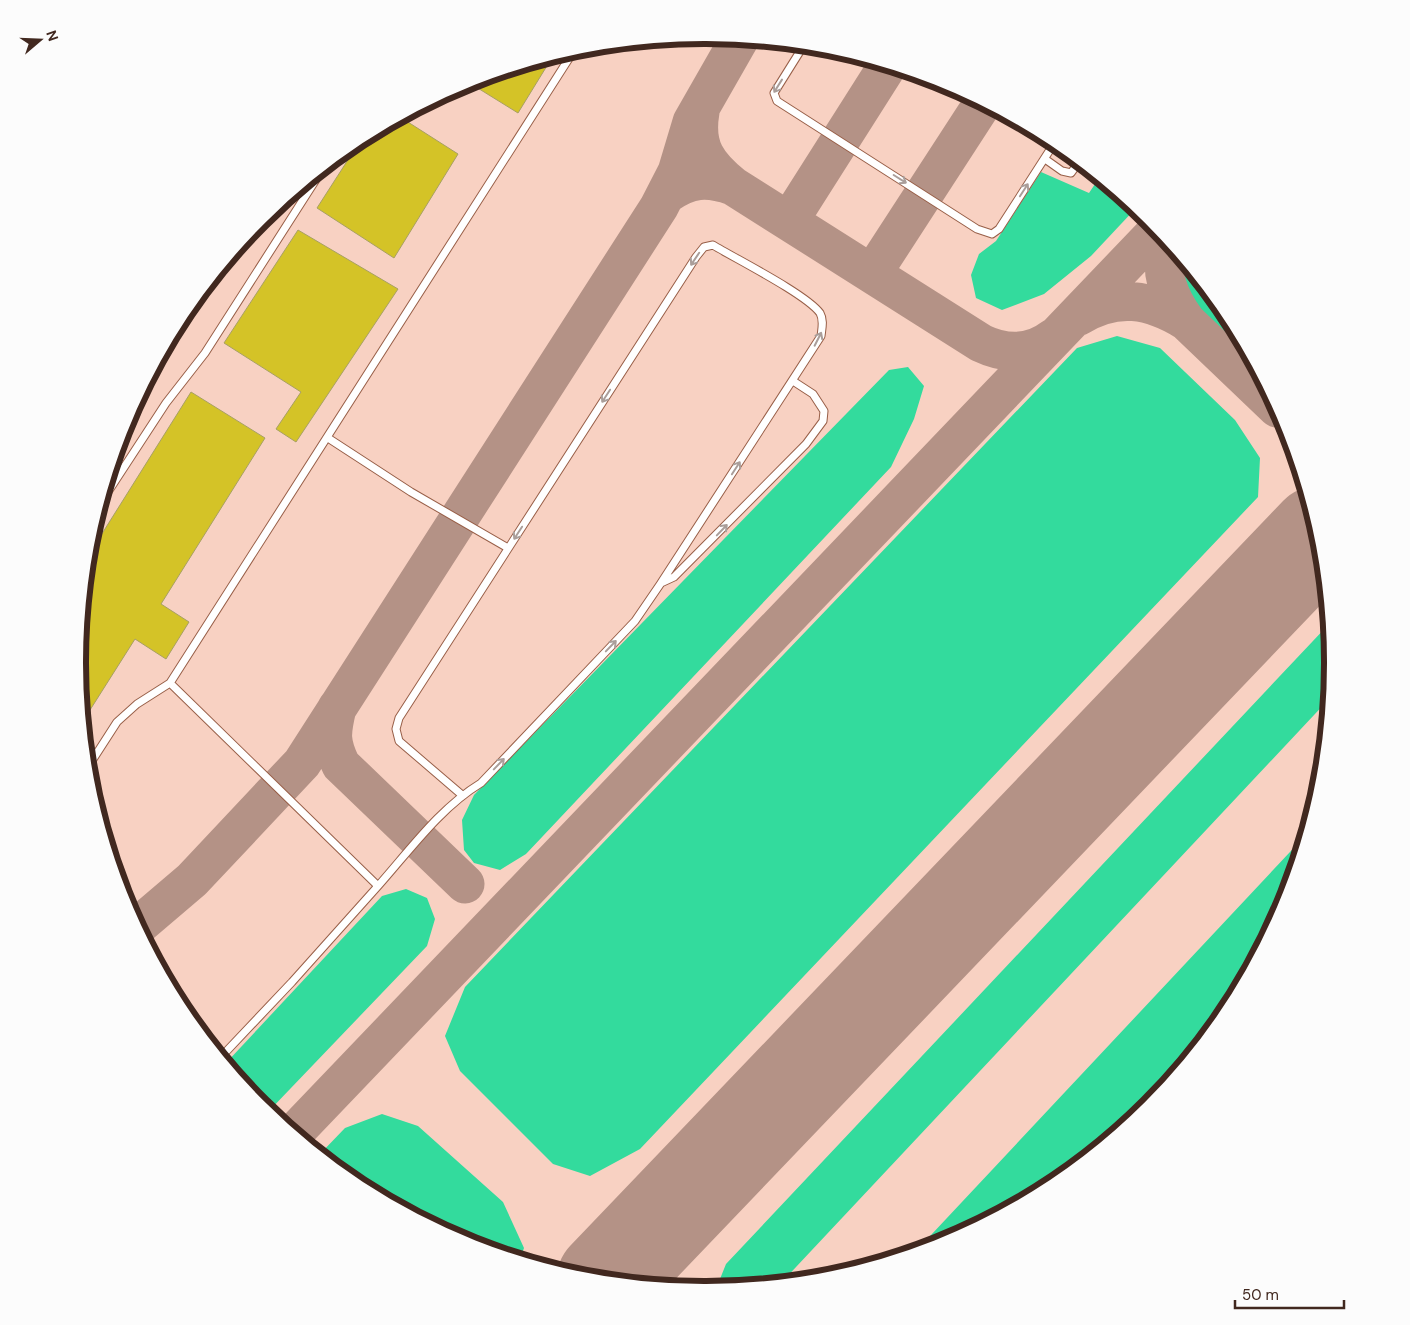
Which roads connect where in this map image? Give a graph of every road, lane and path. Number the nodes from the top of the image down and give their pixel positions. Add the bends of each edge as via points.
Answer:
1 (800, 51) edge
2 (568, 60) edge
3 (1050, 149) edge
4 (1044, 159) junction
5 (1075, 167) edge
6 (313, 184) edge
7 (792, 381) junction
8 (328, 438) junction
9 (112, 485) edge
10 (508, 548) junction
11 (661, 583) junction
12 (170, 683) junction
13 (94, 757) edge
14 (462, 795) junction
15 (378, 886) junction
16 (224, 1051) edge

1 -> 4 lane via 774,93 777,101 977,229 992,234 999,229
2 - 8 lane
3 - 4 lane
4 - 5 lane via 1062,171 1071,173
6 - 9 lane via 205,353 166,403
7 -> 10 lane via 821,336 823,324 820,314 805,300 713,245 704,247
11 -> 7 lane
11 -> 7 lane via 674,577 703,549 806,444 823,420 824,411 813,394
8 - 10 lane
8 - 12 lane
10 - 14 lane via 399,718 396,729 399,741 407,750
14 -> 11 lane via 481,783 635,621
12 - 13 lane via 116,722
12 - 15 lane
14 - 15 lane
15 - 16 lane

